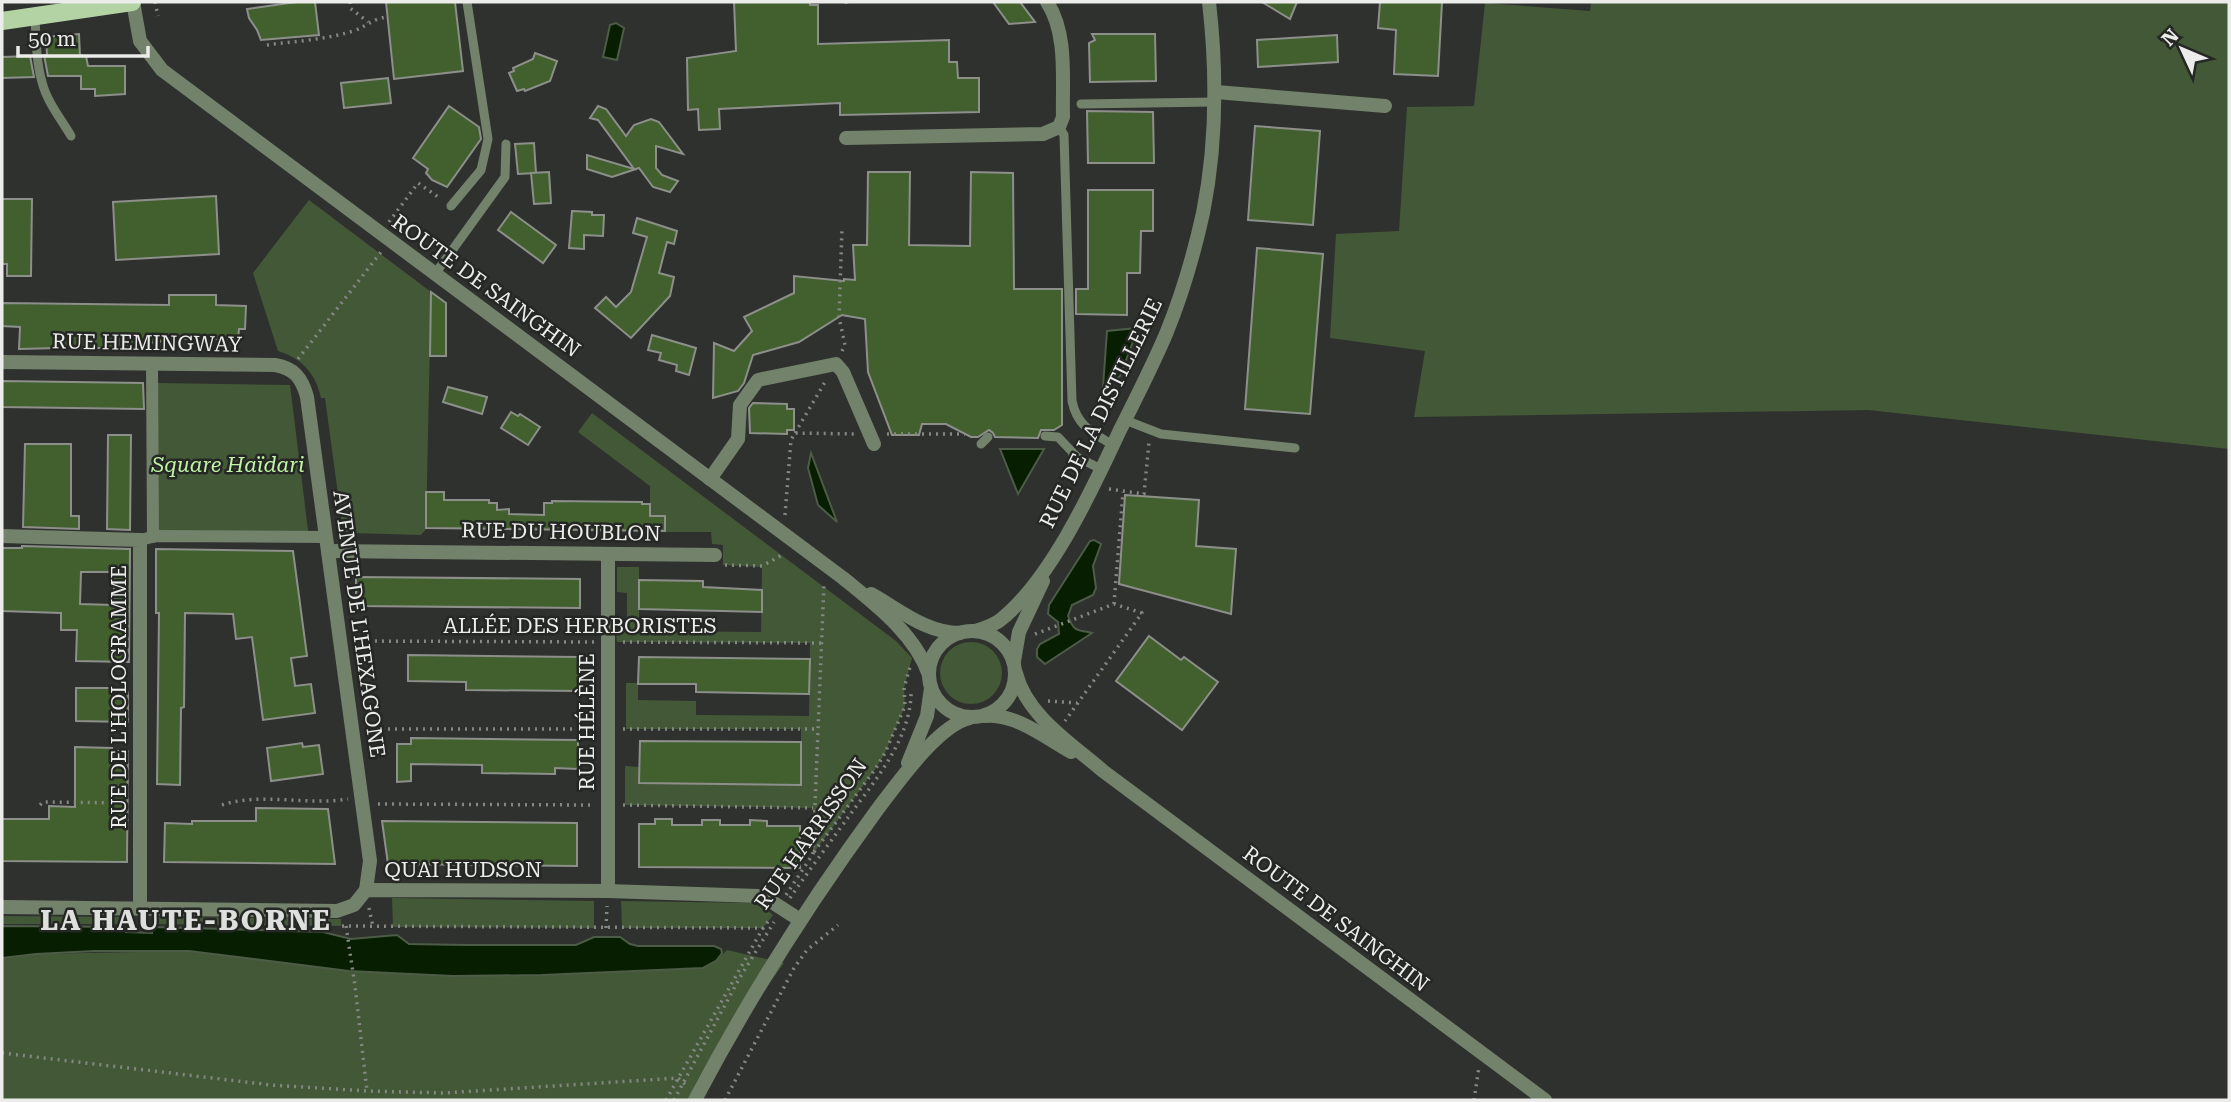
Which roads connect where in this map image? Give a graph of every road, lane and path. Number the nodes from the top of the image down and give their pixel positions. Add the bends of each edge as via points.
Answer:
1 (132, 2) edge
2 (155, 2) edge
3 (350, 2) edge
4 (467, 2) edge
5 (1047, 2) edge
6 (1209, 2) edge
7 (35, 16) junction
8 (158, 16) dead end
9 (388, 17) dead end
10 (2, 20) edge
11 (369, 23) junction
12 (267, 45) dead end
13 (1215, 97) junction
14 (1081, 104) dead end
15 (1385, 106) dead end
16 (1059, 127) junction
17 (71, 136) dead end
18 (846, 138) dead end
19 (506, 144) dead end
20 (451, 206) joint
21 (389, 222) dead end
22 (842, 229) dead end
23 (381, 252) dead end
24 (435, 274) junction
25 (2, 362) edge
26 (152, 364) junction
27 (836, 364) junction
28 (290, 369) junction
29 (1125, 420) junction
30 (1150, 430) junction
31 (796, 433) junction
32 (965, 434) dead end
33 (1045, 436) dead end
34 (872, 439) junction
35 (1113, 445) junction
36 (1295, 448) dead end
37 (1101, 469) junction
38 (710, 479) junction
39 (1110, 489) dead end
40 (1123, 492) junction
41 (785, 517) dead end
42 (2, 536) edge
43 (146, 538) junction
44 (326, 544) junction
45 (1056, 551) junction
46 (782, 552) dead end
47 (608, 554) junction
48 (715, 555) joint
49 (847, 581) junction
50 (824, 583) dead end
51 (1114, 604) junction
52 (968, 632) junction
53 (1026, 638) dead end
54 (340, 641) junction
55 (608, 642) junction
56 (821, 643) junction
57 (912, 658) dead end
58 (1015, 667) junction
59 (930, 682) junction
60 (1077, 703) junction
61 (1044, 706) dead end
62 (976, 717) junction
63 (1063, 723) dead end
64 (352, 729) junction
65 (608, 729) junction
66 (817, 729) junction
67 (1103, 771) junction
68 (898, 782) junction
69 (361, 800) junction
70 (140, 803) junction
71 (40, 805) dead end
72 (222, 805) dead end
73 (608, 805) junction
74 (813, 808) junction
75 (813, 854) junction
76 (366, 890) junction
77 (608, 891) junction
78 (2, 907) edge
79 (780, 907) junction
80 (140, 908) junction
81 (800, 920) junction
82 (838, 925) dead end
83 (346, 926) dead end
84 (393, 927) dead end
85 (607, 928) junction
86 (764, 929) junction
87 (2, 1053) edge
88 (1484, 1056) junction
89 (678, 1079) junction
90 (683, 1083) junction
91 (367, 1091) junction
92 (696, 1097) edge
93 (666, 1100) edge
94 (674, 1100) edge
95 (725, 1100) edge
96 (1474, 1100) edge
97 (1545, 1100) edge

1 - 7 main road
1 - 24 street, ROUTE DE SAINGHIN via 140,41 162,70
2 - 8 path
3 - 11 path via 350,8
4 - 20 lane via 488,139 481,170
5 - 16 street via 1060,38 1063,117
6 - 13 street, RUE DE LA DISTILLERIE
7 - 10 main road
7 - 17 lane via 42,84
9 - 11 path
11 - 12 path via 342,34
13 - 14 lane
13 - 15 street
13 - 29 street, RUE DE LA DISTILLERIE via 1208,185 1190,263 1166,334
16 - 18 street via 1043,134
16 - 35 lane via 1064,135 1072,401 1084,427
19 - 24 lane via 505,177
20 - 21 path via 418,183
22 - 27 path via 839,317 845,345
23 - 28 path
24 - 38 street, ROUTE DE SAINGHIN
25 - 26 street, RUE HEMINGWAY
26 - 28 street, RUE HEMINGWAY
26 - 43 street
27 - 31 path
27 - 34 street
27 - 38 street via 758,380 740,405 738,439
28 - 44 street, AVENUE DE L'HEXAGONE via 302,380 307,397
29 - 30 lane
29 - 35 street, RUE DE LA DISTILLERIE
30 - 36 lane
30 - 40 path via 1144,494
31 - 34 path
31 - 41 path via 791,440
32 - 34 path
33 - 37 lane via 1058,437 1073,455
35 - 37 street, RUE DE LA DISTILLERIE
37 - 45 street, RUE DE LA DISTILLERIE
38 - 49 street, ROUTE DE SAINGHIN
39 - 40 path
40 - 51 path
42 - 43 street, RUE DE L'HOLOGRAMME
43 - 44 street
43 - 70 street, RUE DE L'HOLOGRAMME
44 - 47 street, RUE DU HOUBLON
44 - 54 street, AVENUE DE L'HEXAGONE
45 - 52 street, RUE DE LA DISTILLERIE via 1006,615 995,624
45 - 58 street, RUE DE LA DISTILLERIE via 1019,632
46 - 48 path via 762,566 720,565
47 - 48 street, RUE DU HOUBLON
47 - 55 street, RUE HÉLÈNE
49 - 52 street, ROUTE DE SAINGHIN via 928,627
49 - 59 street, ROUTE DE SAINGHIN via 913,642
50 - 56 path
51 - 53 path
51 - 60 path via 1142,613
52 - 58 street via 999,640
52 - 59 street via 944,641 936,651
54 - 55 path, ALLÉE DES HERBORISTES
54 - 64 street, AVENUE DE L'HEXAGONE
55 - 56 path, ALLÉE DES HERBORISTES
55 - 65 street, RUE HÉLÈNE
56 - 66 path
57 - 75 path via 904,688 905,706 885,752
58 - 62 street via 1014,686 1005,703
58 - 67 street, ROUTE DE SAINGHIN via 1028,701
59 - 62 street via 946,709
59 - 68 street, RUE HARRISSON via 920,738
59 - 79 path, RUE HARRISSON via 911,694 910,711 884,765
60 - 61 path via 1049,700
60 - 63 path
62 - 67 street, ROUTE DE SAINGHIN via 1013,720
62 - 68 street, RUE HARRISSON via 944,731
64 - 65 path
64 - 69 street, AVENUE DE L'HEXAGONE
65 - 66 path
65 - 73 street, RUE HÉLÈNE
66 - 74 path
67 - 88 street, ROUTE DE SAINGHIN
68 - 81 street, RUE HARRISSON
69 - 72 path via 237,800
69 - 73 path
69 - 76 street, AVENUE DE L'HEXAGONE via 369,861
70 - 71 path
70 - 80 street, RUE DE L'HOLOGRAMME
73 - 74 path
73 - 77 street, RUE HÉLÈNE
74 - 75 path
75 - 79 path
76 - 77 street, QUAI HUDSON
76 - 80 street, QUAI HUDSON via 354,905 337,911
77 - 79 street, QUAI HUDSON via 746,895
77 - 85 path
78 - 80 street, QUAI HUDSON
79 - 81 street, QUAI HUDSON
79 - 86 path, RUE HARRISSON
79 - 90 path, RUE HARRISSON
81 - 92 street, RUE HARRISSON
82 - 95 path via 807,950 794,968
83 - 91 path
84 - 85 path
85 - 86 path
86 - 89 path, RUE HARRISSON
87 - 91 path via 271,1085
88 - 96 path
88 - 97 street, ROUTE DE SAINGHIN
89 - 90 path
89 - 91 path via 444,1093
89 - 93 path, RUE HARRISSON
90 - 92 path
90 - 94 path, RUE HARRISSON

